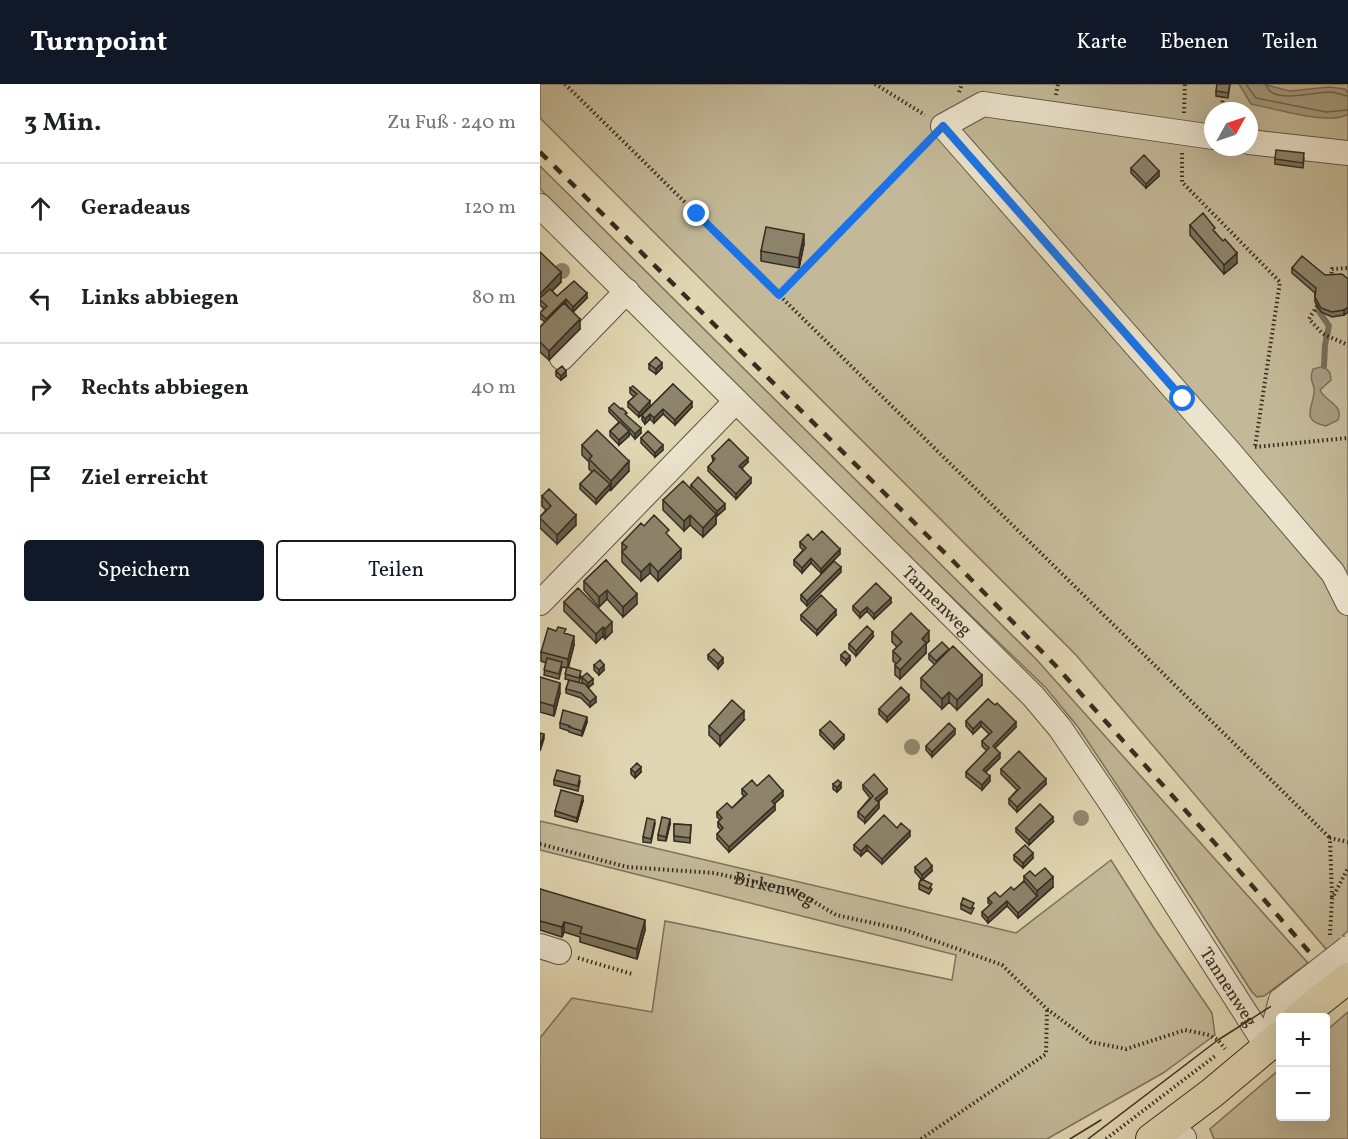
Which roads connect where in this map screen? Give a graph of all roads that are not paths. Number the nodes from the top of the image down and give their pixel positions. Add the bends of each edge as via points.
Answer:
1 (1204, 136) edge
2 (1258, 143) edge
3 (1348, 153) edge
4 (540, 206) edge
5 (627, 291) junction
6 (562, 358) dead end
7 (736, 401) junction
8 (540, 603) edge
9 (1348, 603) edge
10 (1339, 941) edge
11 (1348, 978) edge
12 (1290, 1009) edge
13 (1274, 1042) edge
14 (1151, 1139) edge

1 - 9 street via 983,104 943,126 1333,573
2 - 3 street
4 - 5 street, Tannenweg
5 - 6 street
5 - 7 street, Tannenweg
7 - 8 street
7 - 13 street, Tannenweg via 1033,696 1060,728
10 - 12 street, bridge
11 - 12 main road, bridge
12 - 13 street
13 - 14 main road

